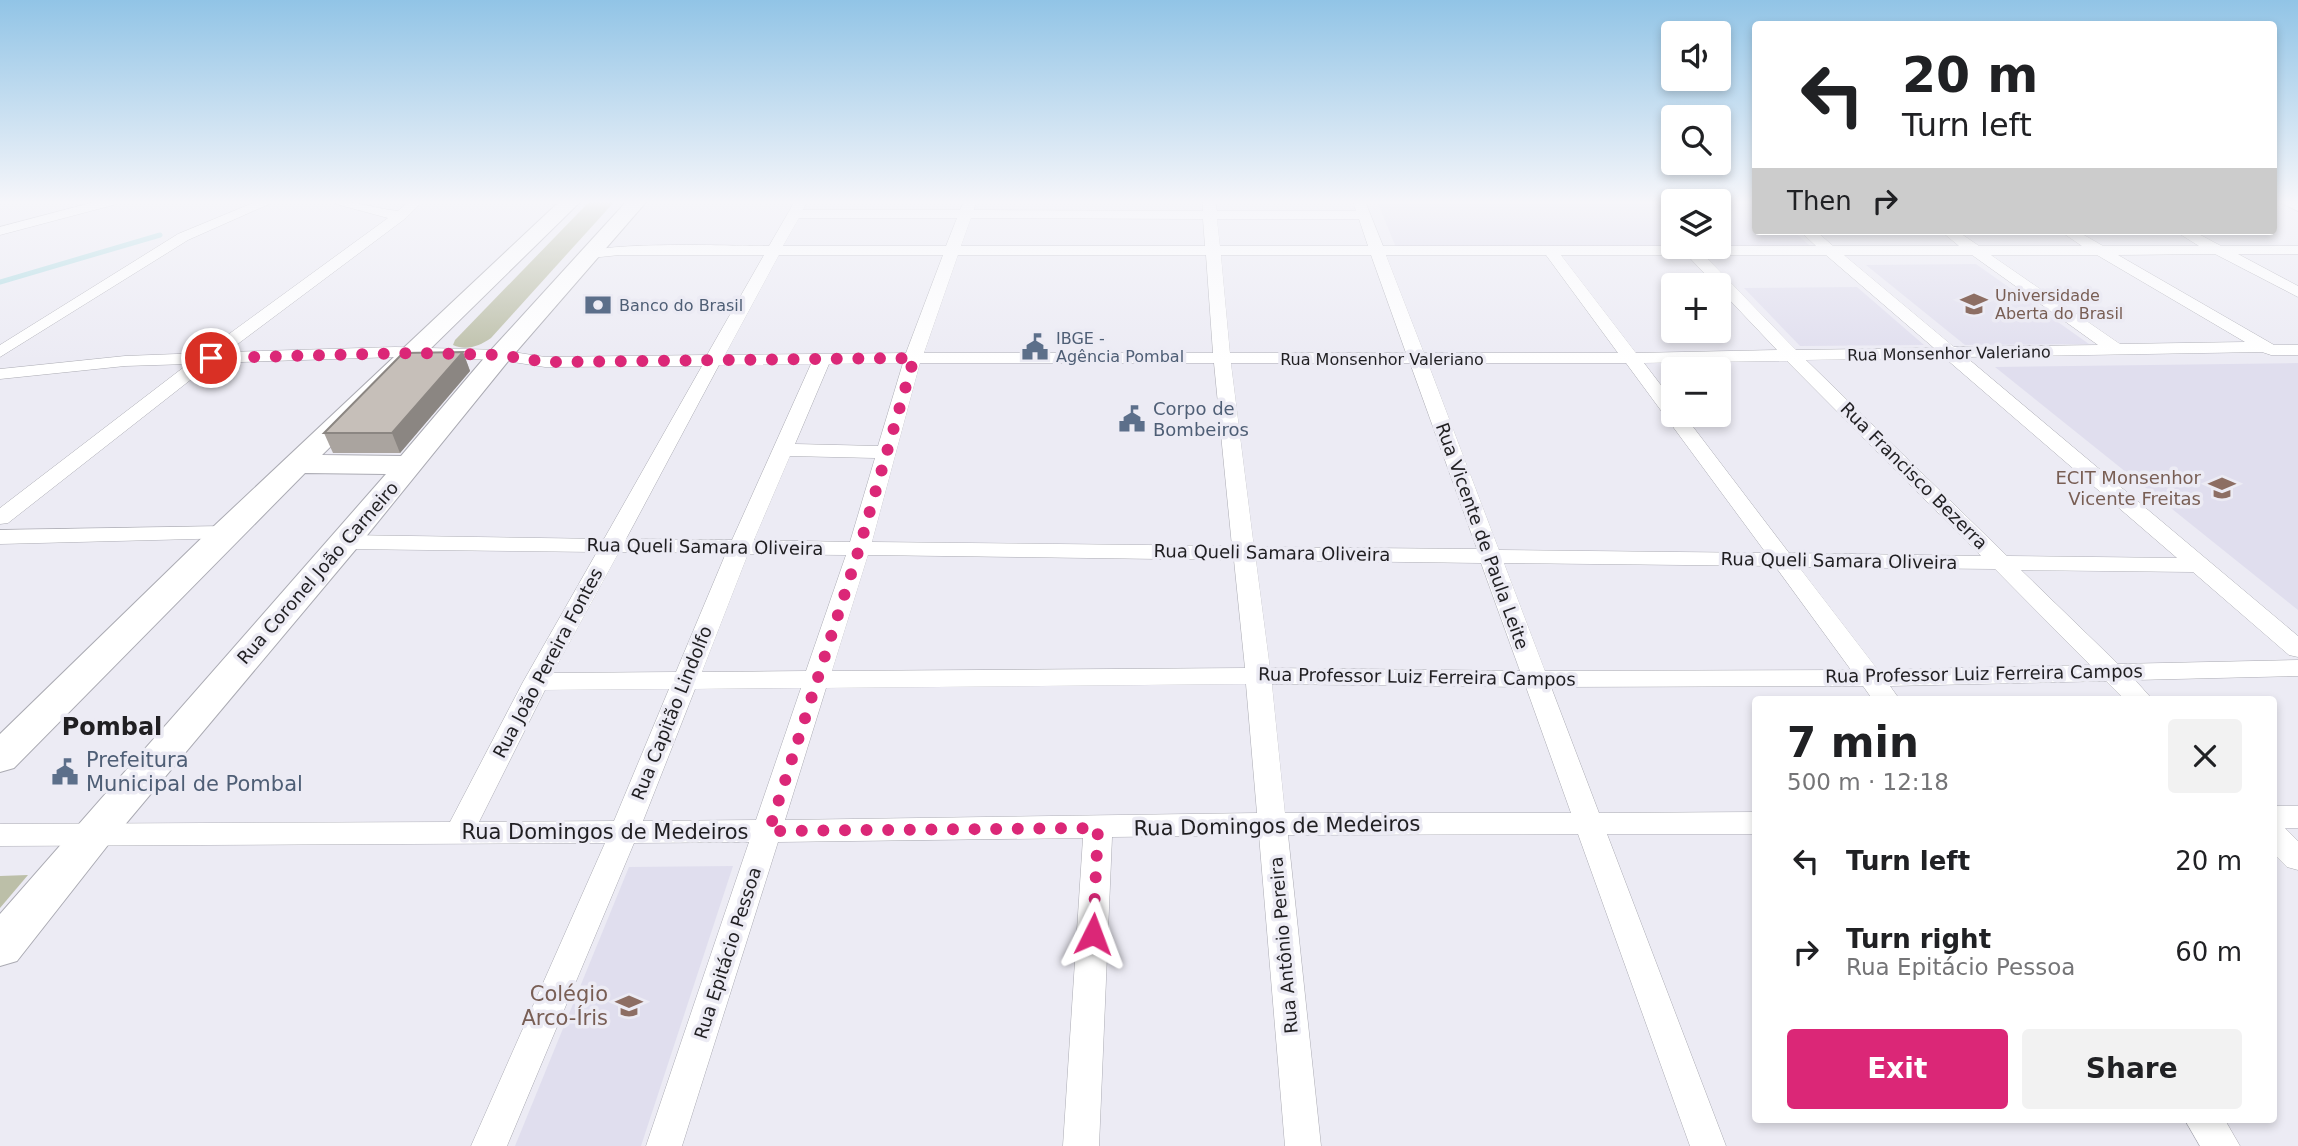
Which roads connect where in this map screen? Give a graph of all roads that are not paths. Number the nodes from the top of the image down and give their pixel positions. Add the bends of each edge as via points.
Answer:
1 (155, 254) edge
2 (329, 254) edge
3 (346, 254) edge
4 (515, 254) edge
5 (591, 254) edge
6 (773, 254) edge
7 (951, 254) edge
8 (1213, 254) edge
9 (1379, 254) edge
10 (1553, 254) edge
11 (1833, 254) edge
12 (1980, 254) edge
13 (2082, 254) edge
14 (2106, 254) edge
15 (2227, 254) edge
16 (1700, 259) edge
17 (2298, 292) edge
18 (0, 330) edge
19 (36, 330) junction
20 (2236, 347) junction
21 (2268, 349) junction
22 (2118, 350) junction
23 (2298, 350) edge
24 (0, 352) edge
25 (412, 353) junction
26 (1953, 354) junction
27 (500, 355) junction
28 (1791, 355) junction
29 (202, 358) junction
30 (823, 358) junction
31 (914, 358) junction
32 (1222, 358) junction
33 (1632, 358) junction
34 (713, 360) junction
35 (1416, 360) junction
36 (0, 373) edge
37 (1661, 398) edge
38 (1683, 427) edge
39 (783, 450) junction
40 (887, 452) junction
41 (297, 464) junction
42 (410, 466) junction
43 (0, 518) edge
44 (225, 533) junction
45 (0, 537) edge
46 (345, 542) junction
47 (612, 546) junction
48 (740, 547) junction
49 (859, 549) junction
50 (1244, 553) junction
51 (1490, 556) junction
52 (1781, 560) junction
53 (2003, 563) junction
54 (2198, 565) junction
55 (2298, 649) edge
56 (2298, 668) edge
57 (2111, 670) junction
58 (1258, 676) junction
59 (1870, 678) junction
60 (1535, 679) junction
61 (536, 682) junction
62 (684, 682) junction
63 (815, 682) junction
64 (1884, 696) edge
65 (2136, 696) edge
66 (0, 758) edge
67 (2277, 817) edge
68 (2298, 817) edge
69 (1752, 823) edge
70 (1272, 824) junction
71 (1591, 825) junction
72 (1098, 828) junction
73 (769, 831) junction
74 (624, 832) junction
75 (459, 833) junction
76 (0, 835) edge
77 (93, 835) junction
78 (2277, 838) edge
79 (2298, 859) edge
80 (0, 947) edge
81 (2205, 1123) edge
82 (489, 1146) edge
83 (664, 1146) edge
84 (1081, 1146) edge
85 (1303, 1146) edge
86 (1708, 1146) edge
87 (2222, 1146) edge

1 - 19 street
2 - 29 street
3 - 29 street
4 - 25 main road
5 - 27 main road, Rua Coronel João Carneiro
6 - 34 street, Rua João Pereira Fontes
7 - 31 street, Rua Epitácio Pessoa
8 - 32 street, Rua Antônio Pereira
9 - 35 street, Rua Vicente de Paula Leite
10 - 33 street
11 - 26 street
12 - 22 street
13 - 20 street
14 - 21 street
15 - 17 street
16 - 28 street, Rua Francisco Bezerra
18 - 19 street
19 - 24 street
20 - 21 street, Rua Monsenhor Valeriano
20 - 22 street, Rua Monsenhor Valeriano
21 - 23 street, Rua Monsenhor Valeriano
22 - 26 street, Rua Monsenhor Valeriano
25 - 27 street, Rua Monsenhor Valeriano
25 - 29 street, Rua Monsenhor Valeriano
25 - 41 main road
26 - 28 street, Rua Monsenhor Valeriano
26 - 54 street
27 - 34 street, Rua Monsenhor Valeriano via 545,362
27 - 42 main road, Rua Coronel João Carneiro
28 - 33 street, Rua Monsenhor Valeriano
28 - 53 street, Rua Francisco Bezerra
29 - 36 street, Rua Monsenhor Valeriano
29 - 43 street
30 - 31 street, Rua Monsenhor Valeriano
30 - 34 street, Rua Monsenhor Valeriano
30 - 39 street, Rua Capitão Lindolfo
31 - 32 street, Rua Monsenhor Valeriano
31 - 40 street, Rua Epitácio Pessoa
32 - 35 street, Rua Monsenhor Valeriano
32 - 50 street, Rua Antônio Pereira
33 - 35 street, Rua Monsenhor Valeriano
33 - 37 street
34 - 47 street, Rua João Pereira Fontes
35 - 51 street, Rua Vicente de Paula Leite
38 - 52 street
39 - 40 street
39 - 48 street, Rua Capitão Lindolfo
40 - 49 street, Rua Epitácio Pessoa
41 - 42 main road
41 - 44 main road
42 - 46 main road, Rua Coronel João Carneiro
44 - 45 street
44 - 66 main road
46 - 47 street, Rua Queli Samara Oliveira
46 - 77 main road, Rua Coronel João Carneiro
47 - 48 street, Rua Queli Samara Oliveira
47 - 61 street, Rua João Pereira Fontes
48 - 49 street, Rua Queli Samara Oliveira
48 - 62 street, Rua Capitão Lindolfo
49 - 50 street, Rua Queli Samara Oliveira
49 - 63 street, Rua Epitácio Pessoa
50 - 51 street, Rua Queli Samara Oliveira
50 - 58 street, Rua Antônio Pereira
51 - 52 street, Rua Queli Samara Oliveira
51 - 60 street, Rua Vicente de Paula Leite
52 - 53 street, Rua Queli Samara Oliveira
52 - 59 street
53 - 54 street, Rua Queli Samara Oliveira
53 - 57 street, Rua Francisco Bezerra
54 - 55 street
56 - 57 street, Rua Professor Luiz Ferreira Campos
57 - 59 street, Rua Professor Luiz Ferreira Campos
57 - 65 street, Rua Francisco Bezerra
58 - 60 street, Rua Professor Luiz Ferreira Campos
58 - 63 street, Rua Professor Luiz Ferreira Campos
58 - 70 street, Rua Antônio Pereira
59 - 60 street, Rua Professor Luiz Ferreira Campos
59 - 64 street
60 - 71 street, Rua Vicente de Paula Leite
61 - 62 street, Rua Professor Luiz Ferreira Campos
61 - 75 street, Rua João Pereira Fontes
62 - 63 street, Rua Professor Luiz Ferreira Campos
62 - 74 street, Rua Capitão Lindolfo
63 - 73 street, Rua Epitácio Pessoa
67 - 68 street
69 - 71 street, Rua Domingos de Medeiros
70 - 71 street, Rua Domingos de Medeiros
70 - 72 street, Rua Domingos de Medeiros
70 - 85 street, Rua Antônio Pereira
71 - 86 street, Rua Vicente de Paula Leite
72 - 73 street, Rua Domingos de Medeiros
72 - 84 street
73 - 74 street, Rua Domingos de Medeiros
73 - 83 street, Rua Epitácio Pessoa
74 - 75 street, Rua Domingos de Medeiros
74 - 82 street, Rua Capitão Lindolfo
75 - 77 street, Rua Domingos de Medeiros
76 - 77 street, Rua Domingos de Medeiros
77 - 80 main road, Rua Coronel João Carneiro
78 - 79 street
81 - 87 street

